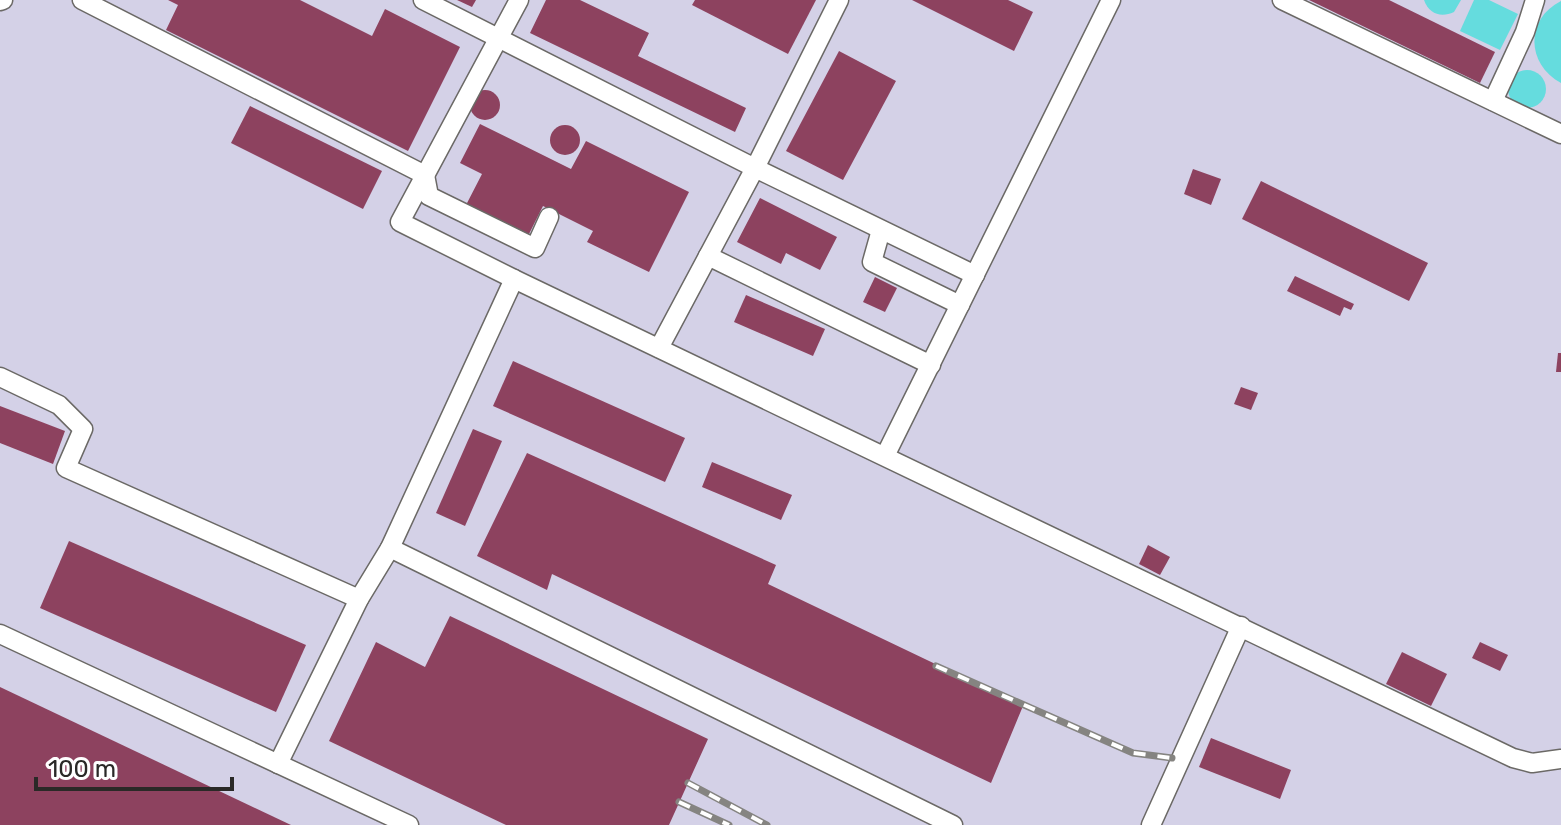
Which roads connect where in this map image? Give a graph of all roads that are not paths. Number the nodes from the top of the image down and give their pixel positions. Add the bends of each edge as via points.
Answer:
1 (82, 0) edge
2 (423, 0) edge
3 (519, 0) edge
4 (839, 0) edge
5 (1111, 0) edge
6 (1282, 0) edge
7 (1535, 0) edge
8 (499, 38) junction
9 (1493, 101) junction
10 (1561, 134) edge
11 (755, 168) junction
12 (425, 175) junction
13 (549, 217) dead end
14 (881, 230) junction
15 (708, 256) junction
16 (975, 275) junction
17 (514, 279) junction
18 (960, 305) junction
19 (659, 348) junction
20 (931, 365) junction
21 (0, 377) edge
22 (885, 456) junction
23 (390, 548) junction
24 (359, 599) junction
25 (1241, 626) junction
26 (0, 634) edge
27 (1561, 759) edge
28 (278, 764) junction
29 (409, 825) edge
30 (953, 825) edge
31 (1151, 825) edge

1 - 12 lane
2 - 8 lane
3 - 8 lane
4 - 11 lane
5 - 16 lane
6 - 9 lane
7 - 9 lane
8 - 11 lane
8 - 12 lane
9 - 10 lane
11 - 14 lane
11 - 15 lane
12 - 13 lane via 429,196 535,248
12 - 17 lane via 400,222
14 - 16 lane
14 - 18 lane via 872,262
15 - 19 lane
15 - 20 lane
16 - 18 lane
17 - 19 lane
17 - 23 lane
18 - 20 lane
19 - 22 lane
20 - 22 lane
21 - 24 lane via 59,405 83,429 66,468
22 - 25 lane
23 - 24 lane
23 - 30 lane
24 - 28 lane
25 - 27 lane via 1513,758 1532,763
25 - 31 lane
26 - 28 lane
28 - 29 lane

